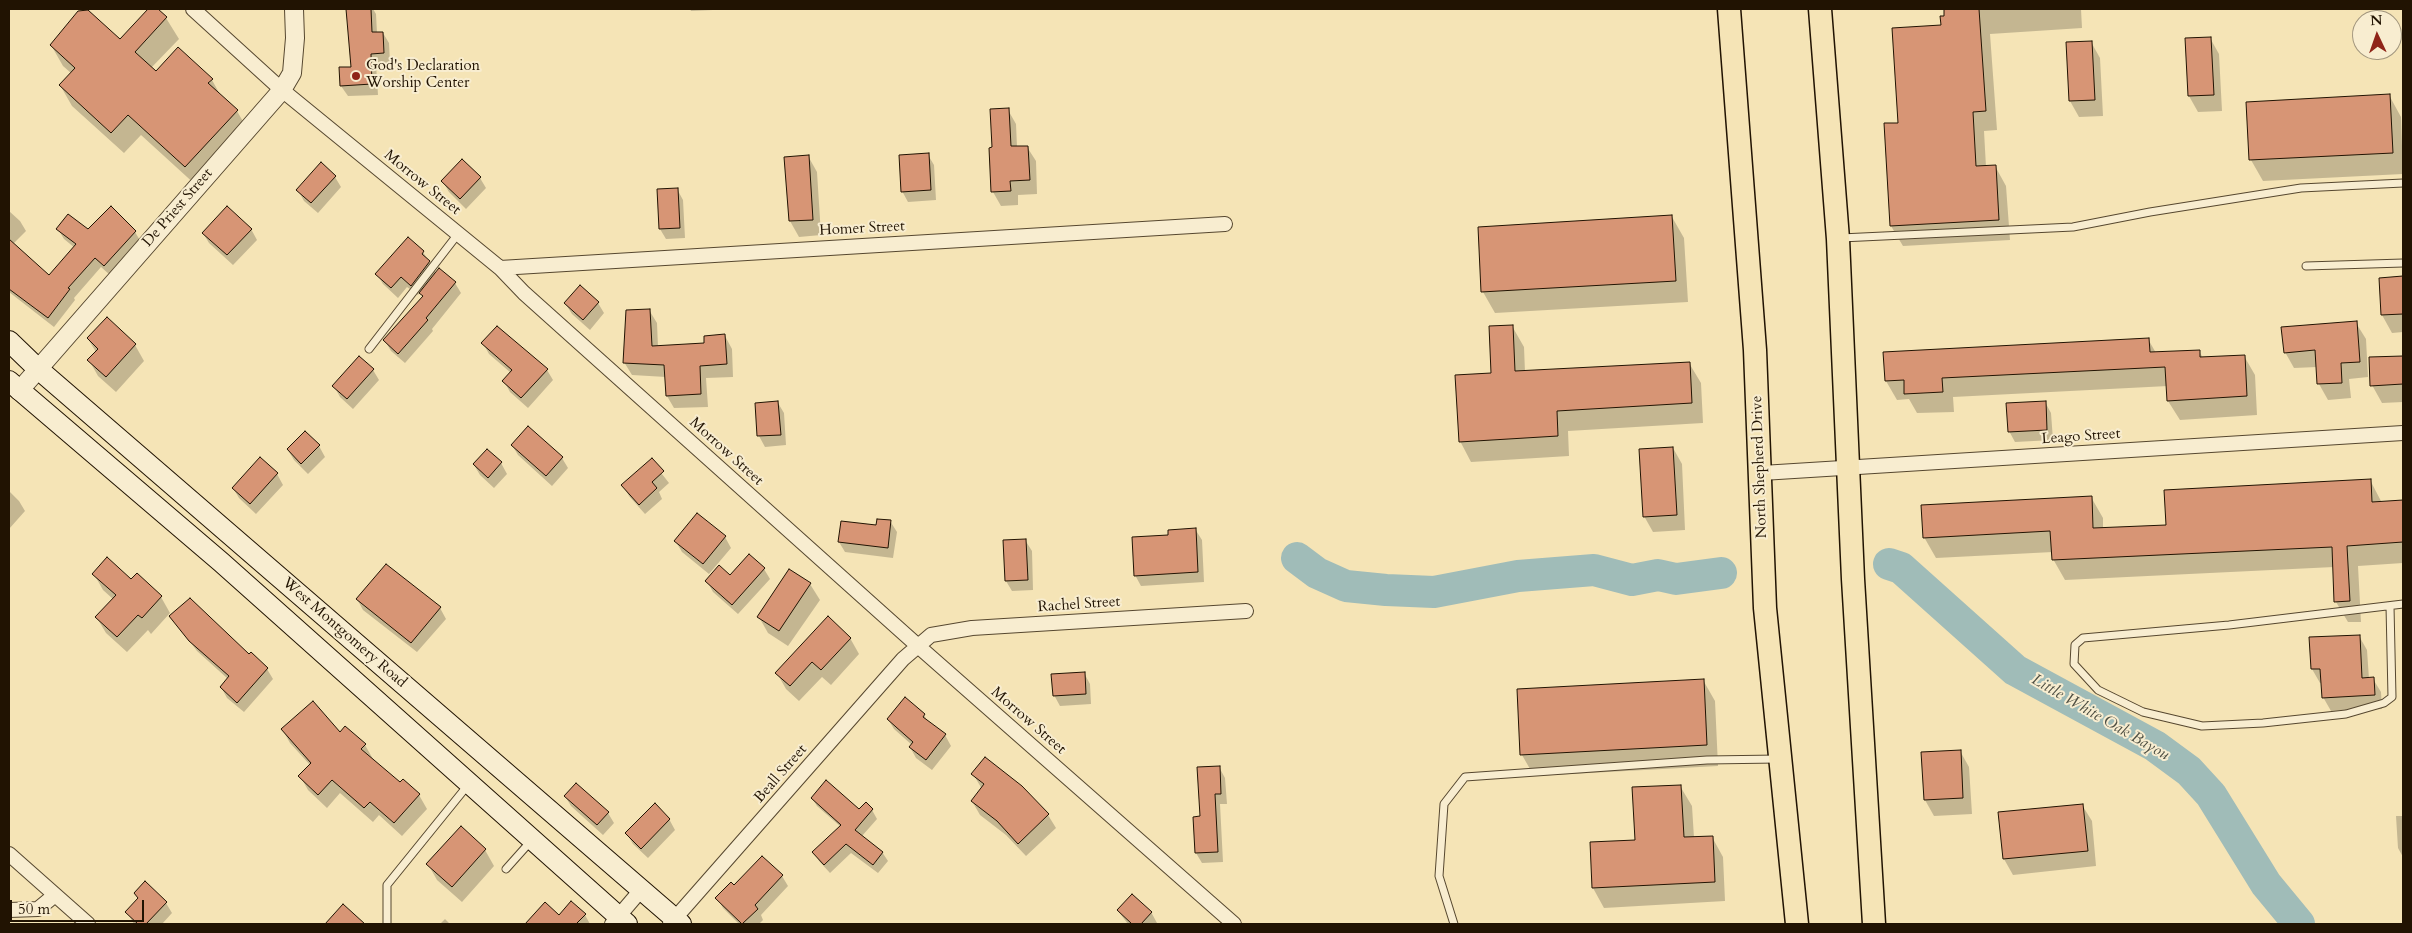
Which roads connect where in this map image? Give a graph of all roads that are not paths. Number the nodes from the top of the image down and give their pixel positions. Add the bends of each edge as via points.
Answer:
1 (193, 9) edge
2 (294, 9) edge
3 (1729, 9) edge
4 (1820, 9) edge
5 (282, 90) junction
6 (2403, 183) edge
7 (1225, 224) dead end
8 (458, 234) junction
9 (1838, 239) junction
10 (2403, 263) edge
11 (2306, 266) dead end
12 (500, 268) junction
13 (9, 341) edge
14 (368, 349) dead end
15 (37, 368) junction
16 (14, 386) edge
17 (2403, 433) edge
18 (1848, 468) junction
19 (1762, 472) junction
20 (239, 542) junction
21 (221, 562) junction
22 (2403, 604) edge
23 (2390, 606) junction
24 (1246, 611) dead end
25 (918, 646) junction
26 (438, 714) junction
27 (418, 736) junction
28 (1781, 759) junction
29 (470, 783) junction
30 (533, 839) junction
31 (9, 854) edge
32 (506, 870) dead end
33 (641, 890) junction
34 (55, 895) junction
35 (9, 910) edge
36 (619, 922) edge
37 (675, 922) edge
38 (88, 924) edge
39 (387, 924) edge
40 (1234, 924) edge
41 (1454, 924) edge
42 (1797, 924) edge
43 (1874, 924) edge

1 - 5 street, Morrow Street
2 - 5 street, De Priest Street via 292,73
3 - 19 main road, North Shepherd Drive
4 - 9 main road
5 - 8 street, Morrow Street
5 - 15 street, De Priest Street
6 - 9 lane via 2301,188 2073,227
7 - 12 street, Homer Street
8 - 12 street, Morrow Street
8 - 14 lane
9 - 18 main road
10 - 11 lane
12 - 25 street, Morrow Street via 531,300
13 - 15 main road, West Montgomery Road
15 - 16 street, De Priest Street
15 - 20 main road, West Montgomery Road
16 - 21 main road, West Montgomery Road
17 - 18 street, Leago Street
18 - 19 street, Leago Street
18 - 43 main road
19 - 28 main road, North Shepherd Drive via 1766,608
20 - 21 main road
20 - 26 main road, West Montgomery Road
21 - 27 main road, West Montgomery Road
22 - 23 lane
23 - 23 lane via 2083,638 2075,645 2074,664 2098,690 2143,712 2202,726 2346,714 2384,703 2392,697
24 - 25 street, Rachel Street via 972,628 931,635
25 - 37 street, Beall Street
25 - 40 street, Morrow Street
26 - 27 main road
26 - 33 main road, West Montgomery Road
27 - 29 main road, West Montgomery Road
28 - 41 lane via 1707,760 1465,777 1444,804 1439,876
28 - 42 main road, North Shepherd Drive
29 - 30 main road, West Montgomery Road
29 - 39 lane via 386,885
30 - 32 lane
30 - 36 main road, West Montgomery Road
31 - 34 street
33 - 36 street
33 - 37 main road, West Montgomery Road
34 - 35 street via 38,909
34 - 38 street

